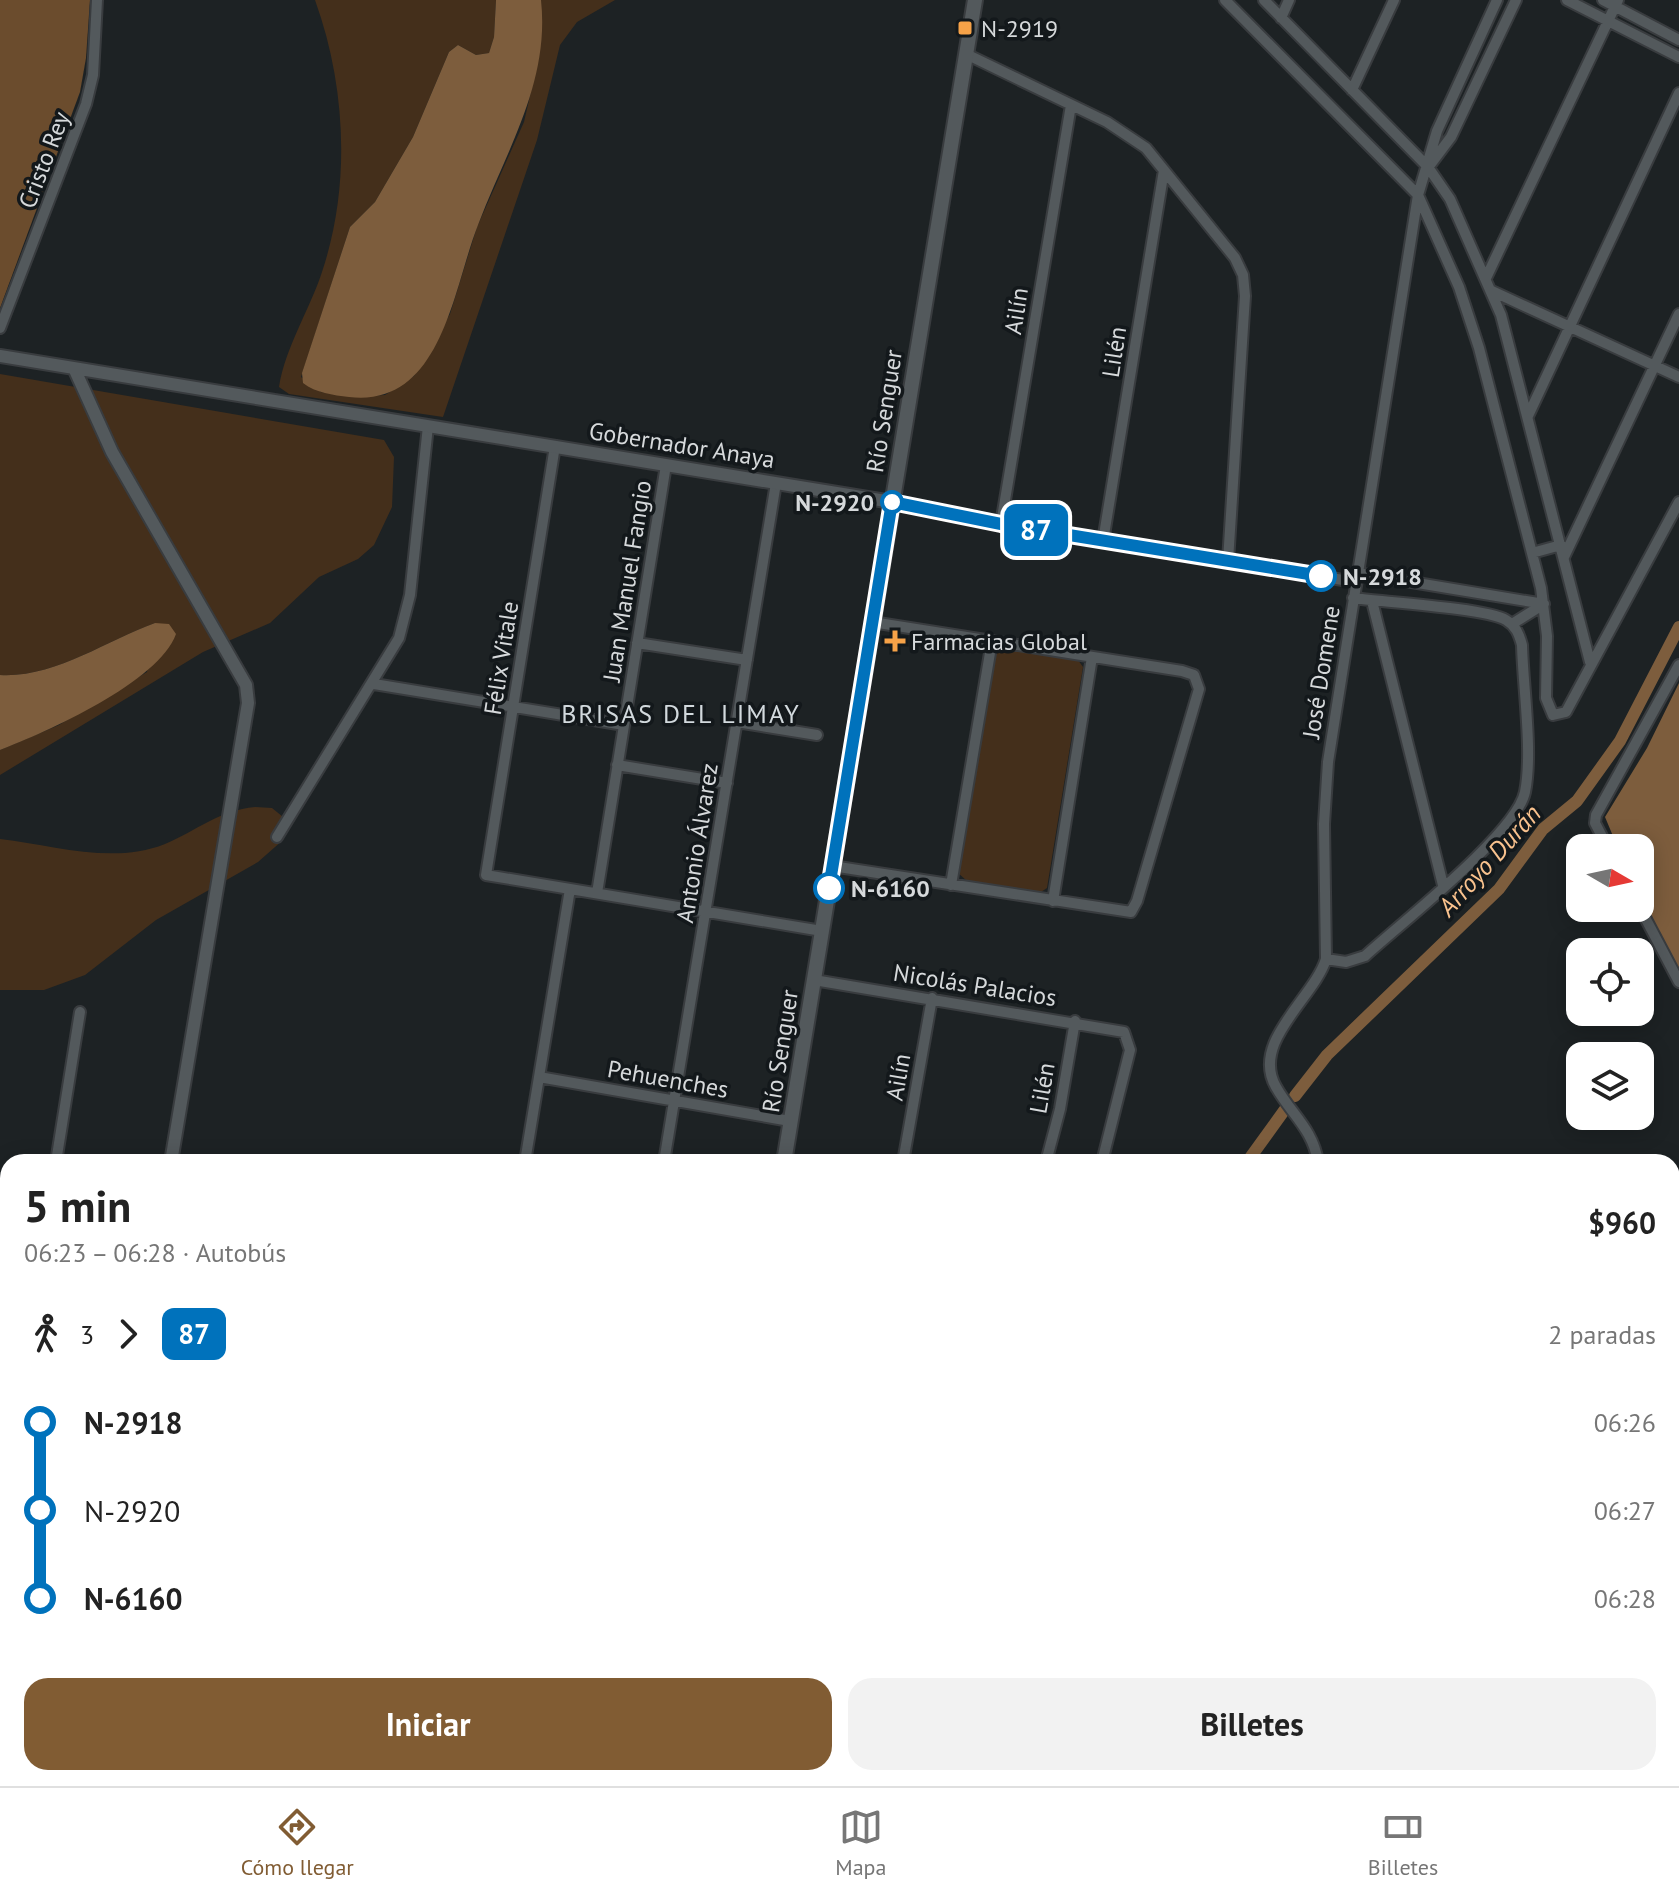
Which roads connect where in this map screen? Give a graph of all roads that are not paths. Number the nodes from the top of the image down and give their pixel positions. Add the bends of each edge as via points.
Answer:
1 (97, 0) edge
2 (975, 0) edge
3 (1225, 0) edge
4 (1264, 0) edge
5 (1289, 0) edge
6 (1394, 0) edge
7 (1497, 0) edge
8 (1516, 0) edge
9 (1567, 0) edge
10 (1603, 0) edge
11 (1617, 3) edge
12 (1281, 18) junction
13 (1609, 21) junction
14 (1679, 40) edge
15 (966, 54) junction
16 (1679, 57) edge
17 (1352, 90) junction
18 (1679, 93) edge
19 (1071, 105) junction
20 (1428, 167) junction
21 (1164, 170) junction
22 (1418, 195) junction
23 (1486, 278) junction
24 (1492, 291) junction
25 (1679, 314) edge
26 (1570, 327) junction
27 (0, 328) edge
28 (0, 356) edge
29 (1655, 366) junction
30 (74, 368) junction
31 (1679, 377) edge
32 (1528, 416) junction
33 (428, 426) junction
34 (555, 446) junction
35 (666, 465) junction
36 (776, 483) junction
37 (892, 502) junction
38 (1679, 502) edge
39 (1001, 524) junction
40 (1103, 541) junction
41 (1561, 545) junction
42 (1532, 553) junction
43 (1564, 557) junction
44 (1228, 561) junction
45 (1356, 577) junction
46 (1353, 598) junction
47 (1372, 601) junction
48 (1544, 604) junction
49 (872, 622) junction
50 (1512, 624) junction
51 (992, 641) junction
52 (637, 643) junction
53 (1092, 657) junction
54 (747, 660) junction
55 (1590, 662) junction
56 (1679, 665) edge
57 (374, 684) junction
58 (513, 707) junction
59 (737, 722) junction
60 (624, 725) junction
61 (817, 735) dead end
62 (617, 765) junction
63 (727, 783) junction
64 (1601, 834) edge
65 (277, 837) dead end
66 (832, 866) junction
67 (951, 885) junction
68 (1443, 885) junction
69 (570, 889) junction
70 (597, 893) junction
71 (1053, 901) junction
72 (707, 912) junction
73 (1647, 922) edge
74 (822, 931) junction
75 (1326, 959) junction
76 (814, 980) junction
77 (1679, 982) edge
78 (932, 998) junction
79 (80, 1012) dead end
80 (1075, 1021) junction
81 (539, 1077) junction
82 (674, 1101) junction
83 (790, 1121) junction
84 (57, 1154) edge
85 (172, 1154) edge
86 (526, 1154) edge
87 (665, 1154) edge
88 (785, 1154) edge
89 (904, 1154) edge
90 (1048, 1154) edge
91 (1104, 1154) edge
92 (1316, 1154) edge

1 - 27 street, Cristo Rey via 86,104
2 - 15 main road, Río Senguer
3 - 22 street
4 - 12 street
5 - 12 street
6 - 17 street
7 - 20 street, José Domene via 1437,131
8 - 20 street, José Domene via 1451,137
9 - 13 street
10 - 11 street
11 - 13 street
11 - 14 street
12 - 17 street
13 - 16 street
13 - 23 street
15 - 19 street
15 - 37 main road, Río Senguer
17 - 20 street
18 - 26 street
19 - 21 street via 1136,140
19 - 39 street, Ailín
20 - 22 street, José Domene
20 - 23 street via 1450,199
21 - 40 street, Lilén
21 - 44 street via 1243,275
22 - 42 street via 1474,327
22 - 45 street, José Domene
23 - 24 street
24 - 26 street
24 - 32 street
25 - 29 street
26 - 29 street
26 - 32 street
28 - 30 street, Gobernador Anaya
29 - 31 street
29 - 43 street
30 - 33 street, Gobernador Anaya
30 - 85 street via 112,452 246,685 248,703
32 - 41 street
33 - 34 street, Gobernador Anaya
33 - 57 street via 406,616 395,649
34 - 35 street, Gobernador Anaya
34 - 58 street, Félix Vitale
35 - 36 street, Gobernador Anaya
35 - 52 street, Juan Manuel Fangio
36 - 37 street, Gobernador Anaya
36 - 54 street, Antonio Álvarez
37 - 39 street, Gobernador Anaya
37 - 49 main road, Río Senguer
38 - 55 street
39 - 40 street, Gobernador Anaya
40 - 44 street, Gobernador Anaya
41 - 42 street
41 - 43 street
42 - 48 street
43 - 55 street
44 - 45 street, Gobernador Anaya
45 - 46 street, José Domene
45 - 48 street, Gobernador Anaya
46 - 47 street
46 - 75 street, José Domene via 1325,792
47 - 50 street via 1490,615
47 - 68 street
48 - 50 street
48 - 55 street via 1550,713 1566,712
49 - 51 street
49 - 66 main road, Río Senguer
50 - 68 street via 1522,645 1525,791 1514,818
51 - 53 street
51 - 67 street
52 - 54 street
52 - 60 street, Juan Manuel Fangio
53 - 71 street
53 - 71 street via 1182,671 1197,679 1199,689 1131,912
54 - 59 street, Antonio Álvarez
56 - 64 street via 1596,815
57 - 58 street
57 - 65 street
58 - 60 street
58 - 69 street, Félix Vitale via 486,875
59 - 61 street
59 - 63 street, Antonio Álvarez
60 - 62 street, Juan Manuel Fangio
62 - 63 street
62 - 70 street, Juan Manuel Fangio
63 - 72 street, Antonio Álvarez
66 - 67 street
66 - 74 main road, Río Senguer
67 - 71 street
68 - 75 street via 1365,956 1346,962
69 - 70 street
69 - 81 street
70 - 72 street
72 - 74 street
72 - 82 street, Antonio Álvarez
73 - 77 street
74 - 76 main road, Río Senguer
75 - 92 street, José Domene via 1279,1033 1271,1061 1276,1087 1308,1129
76 - 78 street, Nicolás Palacios
76 - 83 main road, Río Senguer
78 - 80 street, Nicolás Palacios
78 - 89 street, Ailín
79 - 84 street
80 - 90 street, Lilén
80 - 91 street, Nicolás Palacios via 1119,1029 1128,1036 1130,1050
81 - 82 street, Pehuenches
81 - 86 street
82 - 83 street, Pehuenches
82 - 87 street, Antonio Álvarez
83 - 88 main road, Río Senguer

